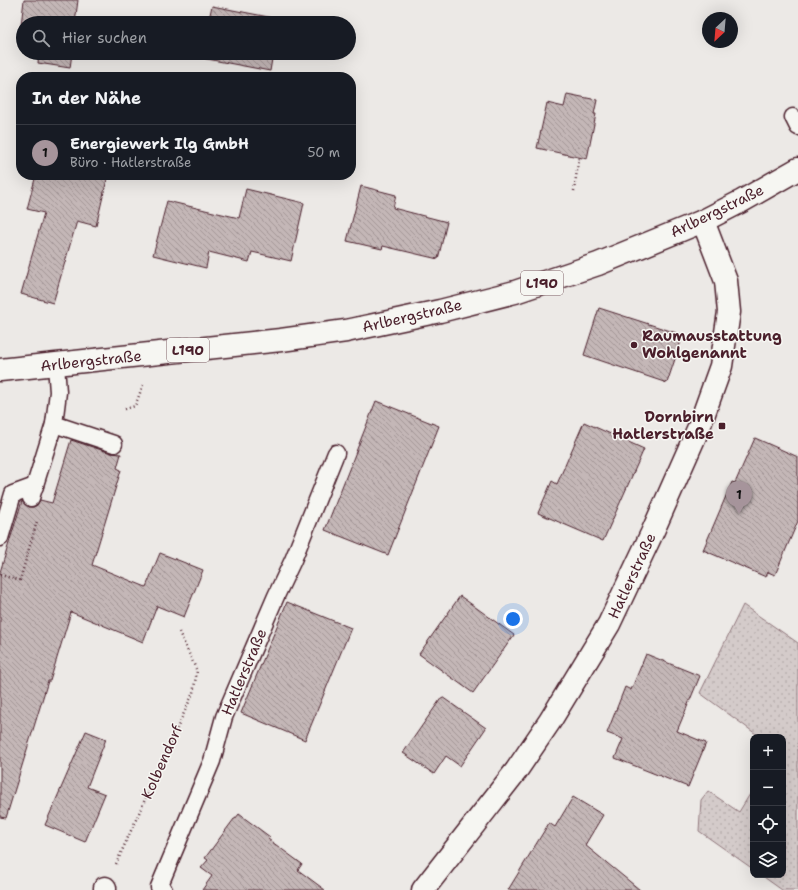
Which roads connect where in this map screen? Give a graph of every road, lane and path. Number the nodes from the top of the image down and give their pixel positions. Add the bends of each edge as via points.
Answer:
1 (579, 157) dead end
2 (798, 169) edge
3 (574, 191) dead end
4 (703, 221) junction
5 (56, 365) junction
6 (0, 370) edge
7 (143, 384) dead end
8 (125, 409) dead end
9 (54, 424) junction
10 (114, 444) dead end
11 (336, 453) dead end
12 (33, 492) junction
13 (0, 538) edge
14 (0, 575) edge
15 (179, 632) dead end
16 (105, 889) edge
17 (164, 890) edge
18 (423, 890) edge

1 - 3 path
2 - 4 main road, Arlbergstraße / L190
4 - 5 main road, Arlbergstraße / L190 via 598,264 515,292 440,311 346,331
4 - 18 main road, Hatlerstraße via 726,280 729,312 721,366 699,427 609,624 550,721 516,771
5 - 6 main road, Arlbergstraße / L190
5 - 9 lane via 58,392
7 - 8 path via 135,406
9 - 10 lane
9 - 12 lane
11 - 17 lane, Hatlerstraße via 293,560 224,717 212,761 159,887
12 - 13 lane via 13,494
12 - 14 path via 45,494 20,580
15 - 16 path, Kolbendorf via 197,671 193,693

